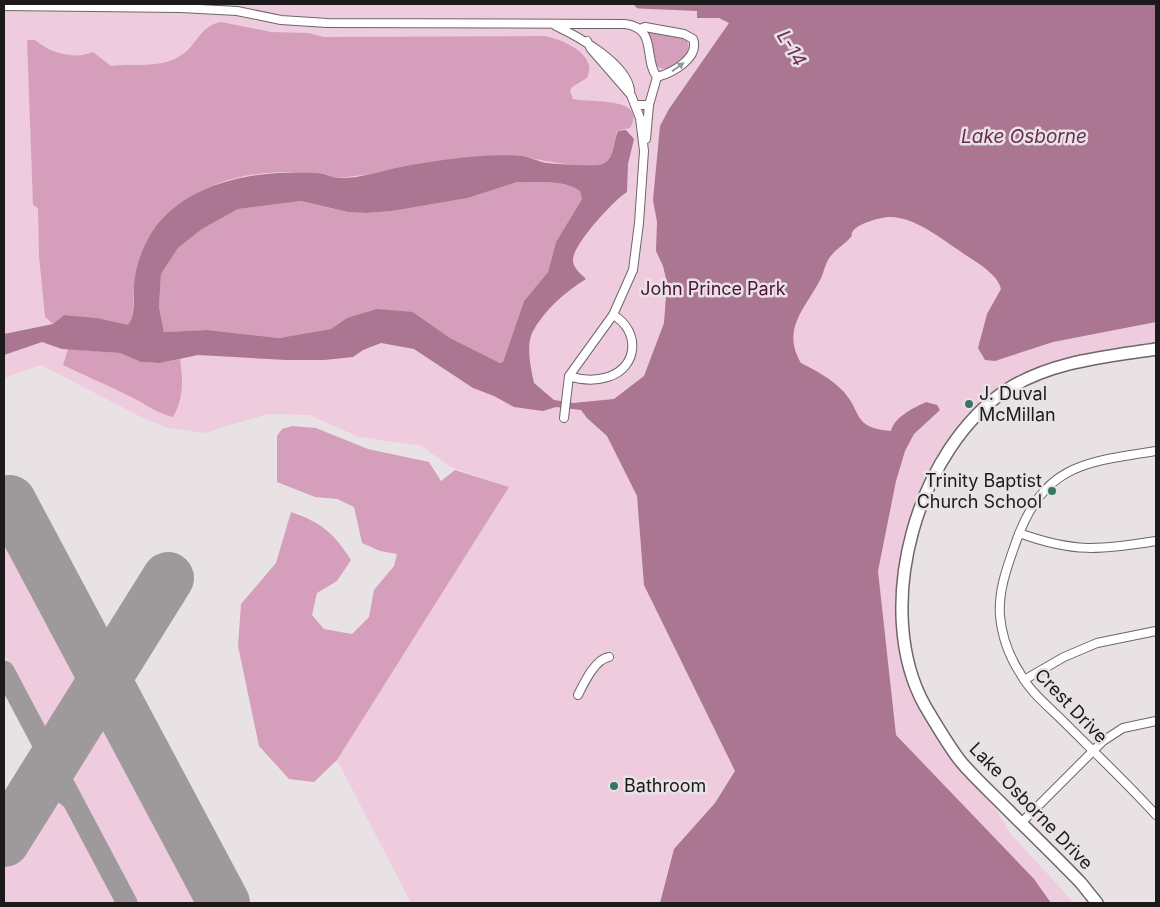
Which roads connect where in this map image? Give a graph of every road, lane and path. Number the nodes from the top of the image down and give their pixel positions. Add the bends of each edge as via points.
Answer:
1 (4, 6) edge
2 (554, 25) junction
3 (600, 25) junction
4 (640, 29) junction
5 (585, 40) junction
6 (657, 78) junction
7 (635, 105) junction
8 (649, 105) junction
9 (644, 151) junction
10 (613, 315) junction
11 (1156, 349) edge
12 (569, 376) junction
13 (564, 418) dead end
14 (1156, 451) edge
15 (1019, 533) junction
16 (1156, 540) edge
17 (1156, 631) edge
18 (609, 657) dead end
19 (1024, 680) junction
20 (578, 695) dead end
21 (1156, 721) edge
22 (1092, 751) junction
23 (1155, 812) edge
24 (1021, 822) junction
25 (1097, 903) edge

1 - 2 street via 209,9 281,20 328,23
2 - 3 street
2 - 5 street
3 - 4 street via 625,24
3 - 5 street via 586,28
4 - 6 street via 647,39 653,73
6 -> 4 street via 682,65 692,53 694,42 689,36 671,31
5 - 7 street via 626,79
6 - 8 street
7 - 8 street
7 - 9 street
8 - 9 street
9 - 10 street via 633,270
10 - 12 street
10 - 12 street via 627,326 632,336 634,347 627,364 607,378 591,380
11 - 24 street, Lake Osborne Drive via 1082,360 1047,370 990,402 960,432 940,462 912,537 901,618 916,685 961,762
12 - 13 street
14 - 15 street, Crest Drive via 1096,461 1070,470 1039,496
15 - 16 street via 1061,547 1086,550
15 - 19 street, Crest Drive via 1002,582 1000,616 1007,649
17 - 19 street via 1097,643
18 - 20 street via 596,665
19 - 22 street, Crest Drive
21 - 22 street via 1123,728
22 - 23 street, Crest Drive
22 - 24 street
24 - 25 street, Lake Osborne Drive

